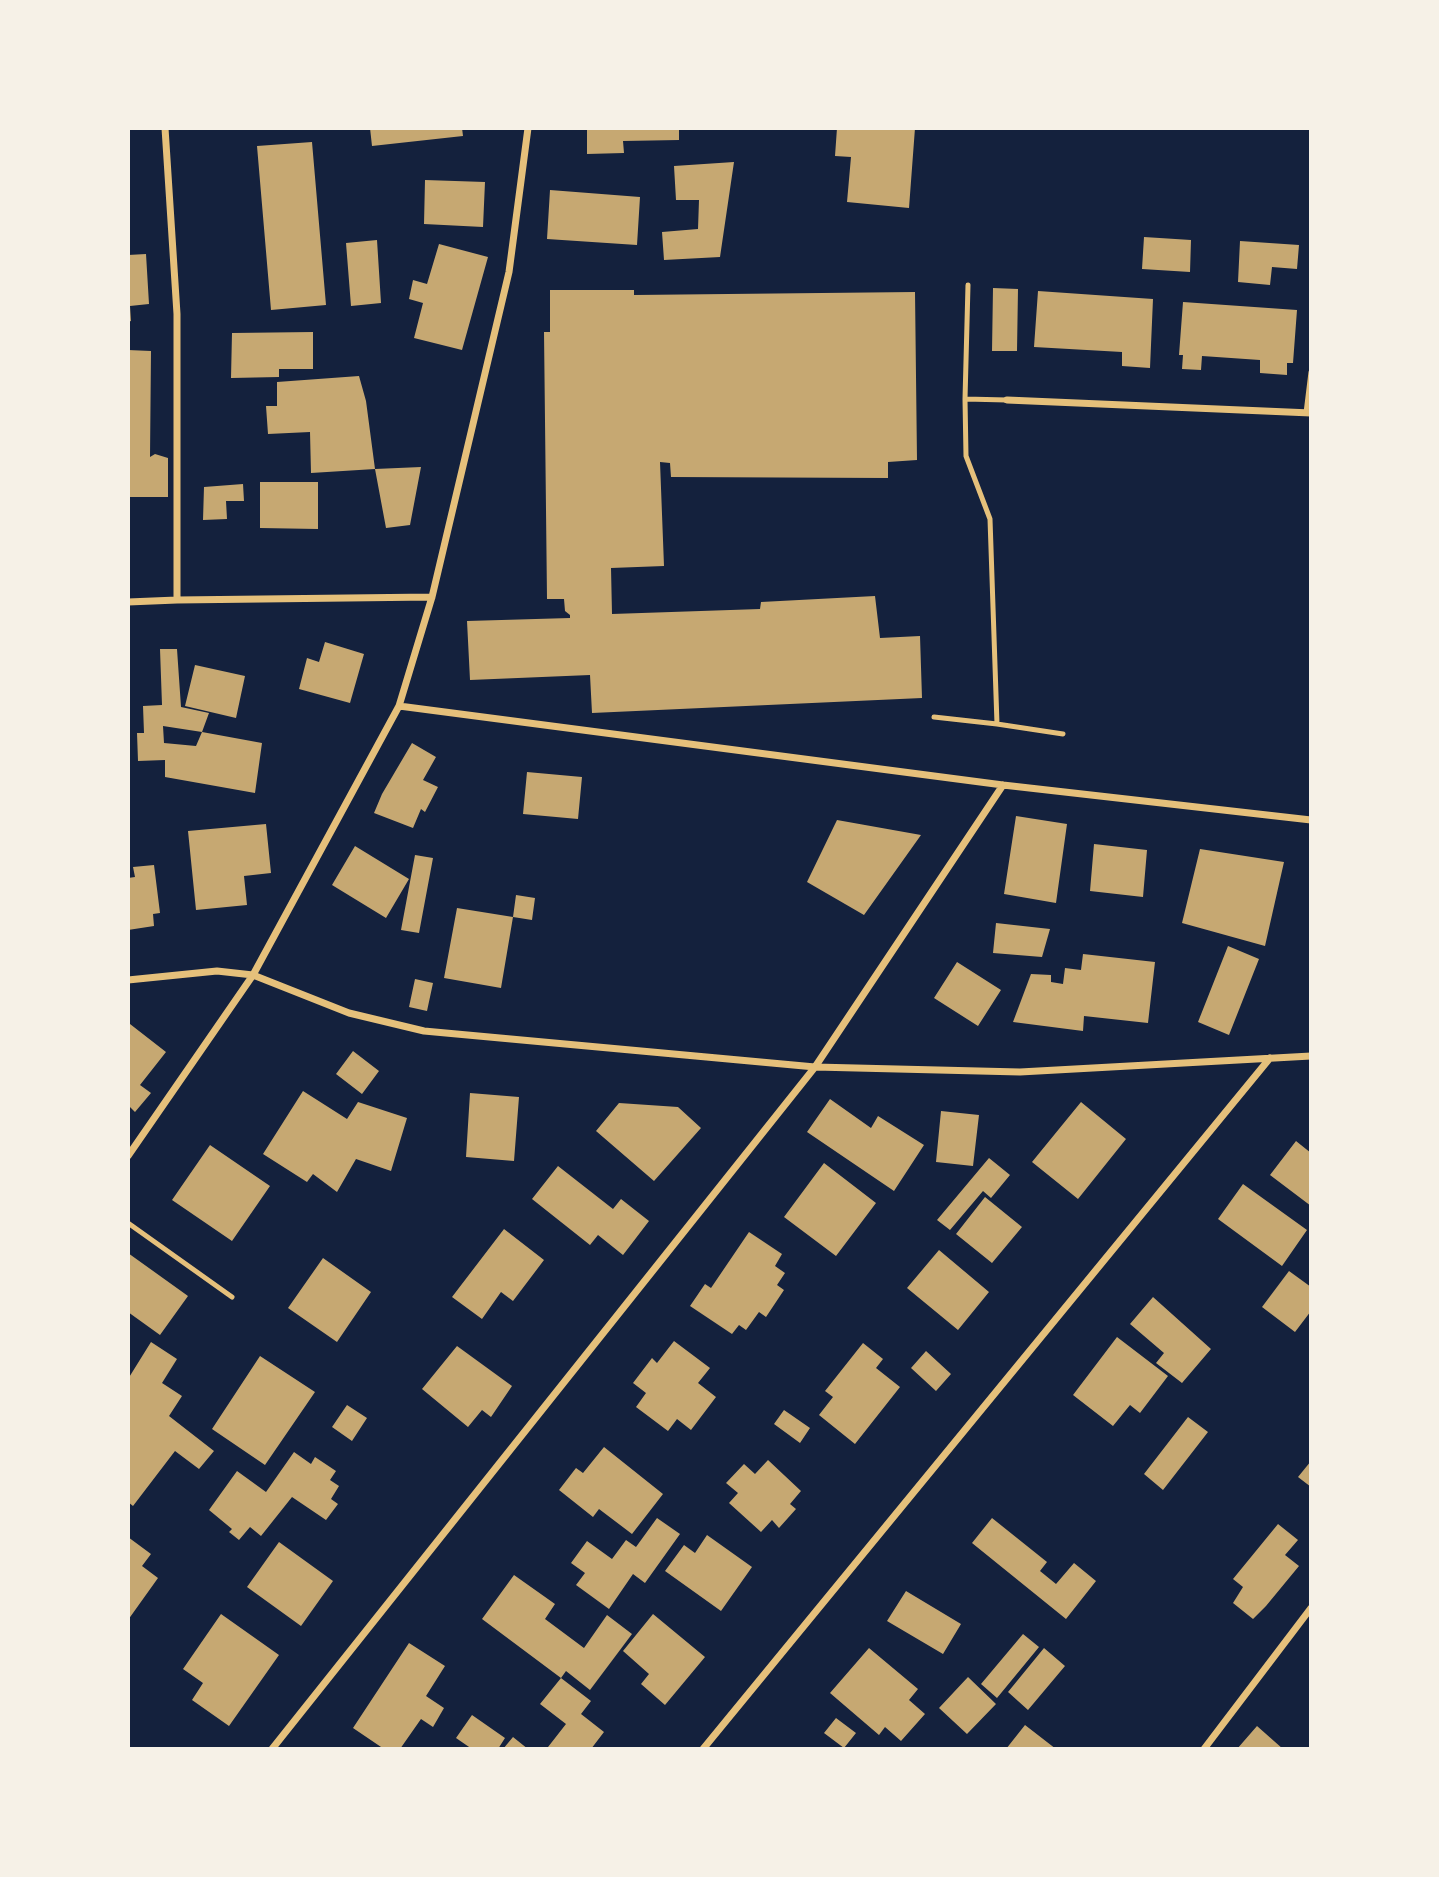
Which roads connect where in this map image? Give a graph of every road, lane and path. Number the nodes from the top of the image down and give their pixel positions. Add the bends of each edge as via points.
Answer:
1 (165, 128) edge
2 (528, 128) edge
3 (968, 285) dead end
4 (1311, 372) edge
5 (965, 399) junction
6 (1007, 400) joint
7 (1309, 413) edge
8 (432, 597) junction
9 (177, 600) junction
10 (128, 602) edge
11 (399, 706) junction
12 (934, 717) dead end
13 (997, 724) junction
14 (1063, 734) dead end
15 (1003, 785) junction
16 (1311, 820) edge
17 (253, 975) junction
18 (128, 981) edge
19 (1311, 1056) edge
20 (1270, 1058) junction
21 (815, 1067) junction
22 (128, 1156) edge
23 (128, 1223) edge
24 (232, 1297) dead end
25 (1311, 1608) edge
26 (272, 1749) edge
27 (703, 1749) edge
28 (1204, 1749) edge

1 - 9 street via 177,314
2 - 8 street via 509,272
3 - 5 lane
4 - 7 lane
5 - 6 lane
5 - 13 lane via 966,456 990,519
6 - 7 street
8 - 9 street
8 - 11 street
9 - 10 street
11 - 15 street
11 - 17 street
12 - 13 lane
13 - 14 lane
15 - 16 street
15 - 21 street
17 - 18 street via 218,971
17 - 21 street via 349,1013 424,1031
17 - 22 street
19 - 20 street
20 - 21 street via 1020,1072
20 - 27 street
21 - 26 street
23 - 24 lane
25 - 28 street

